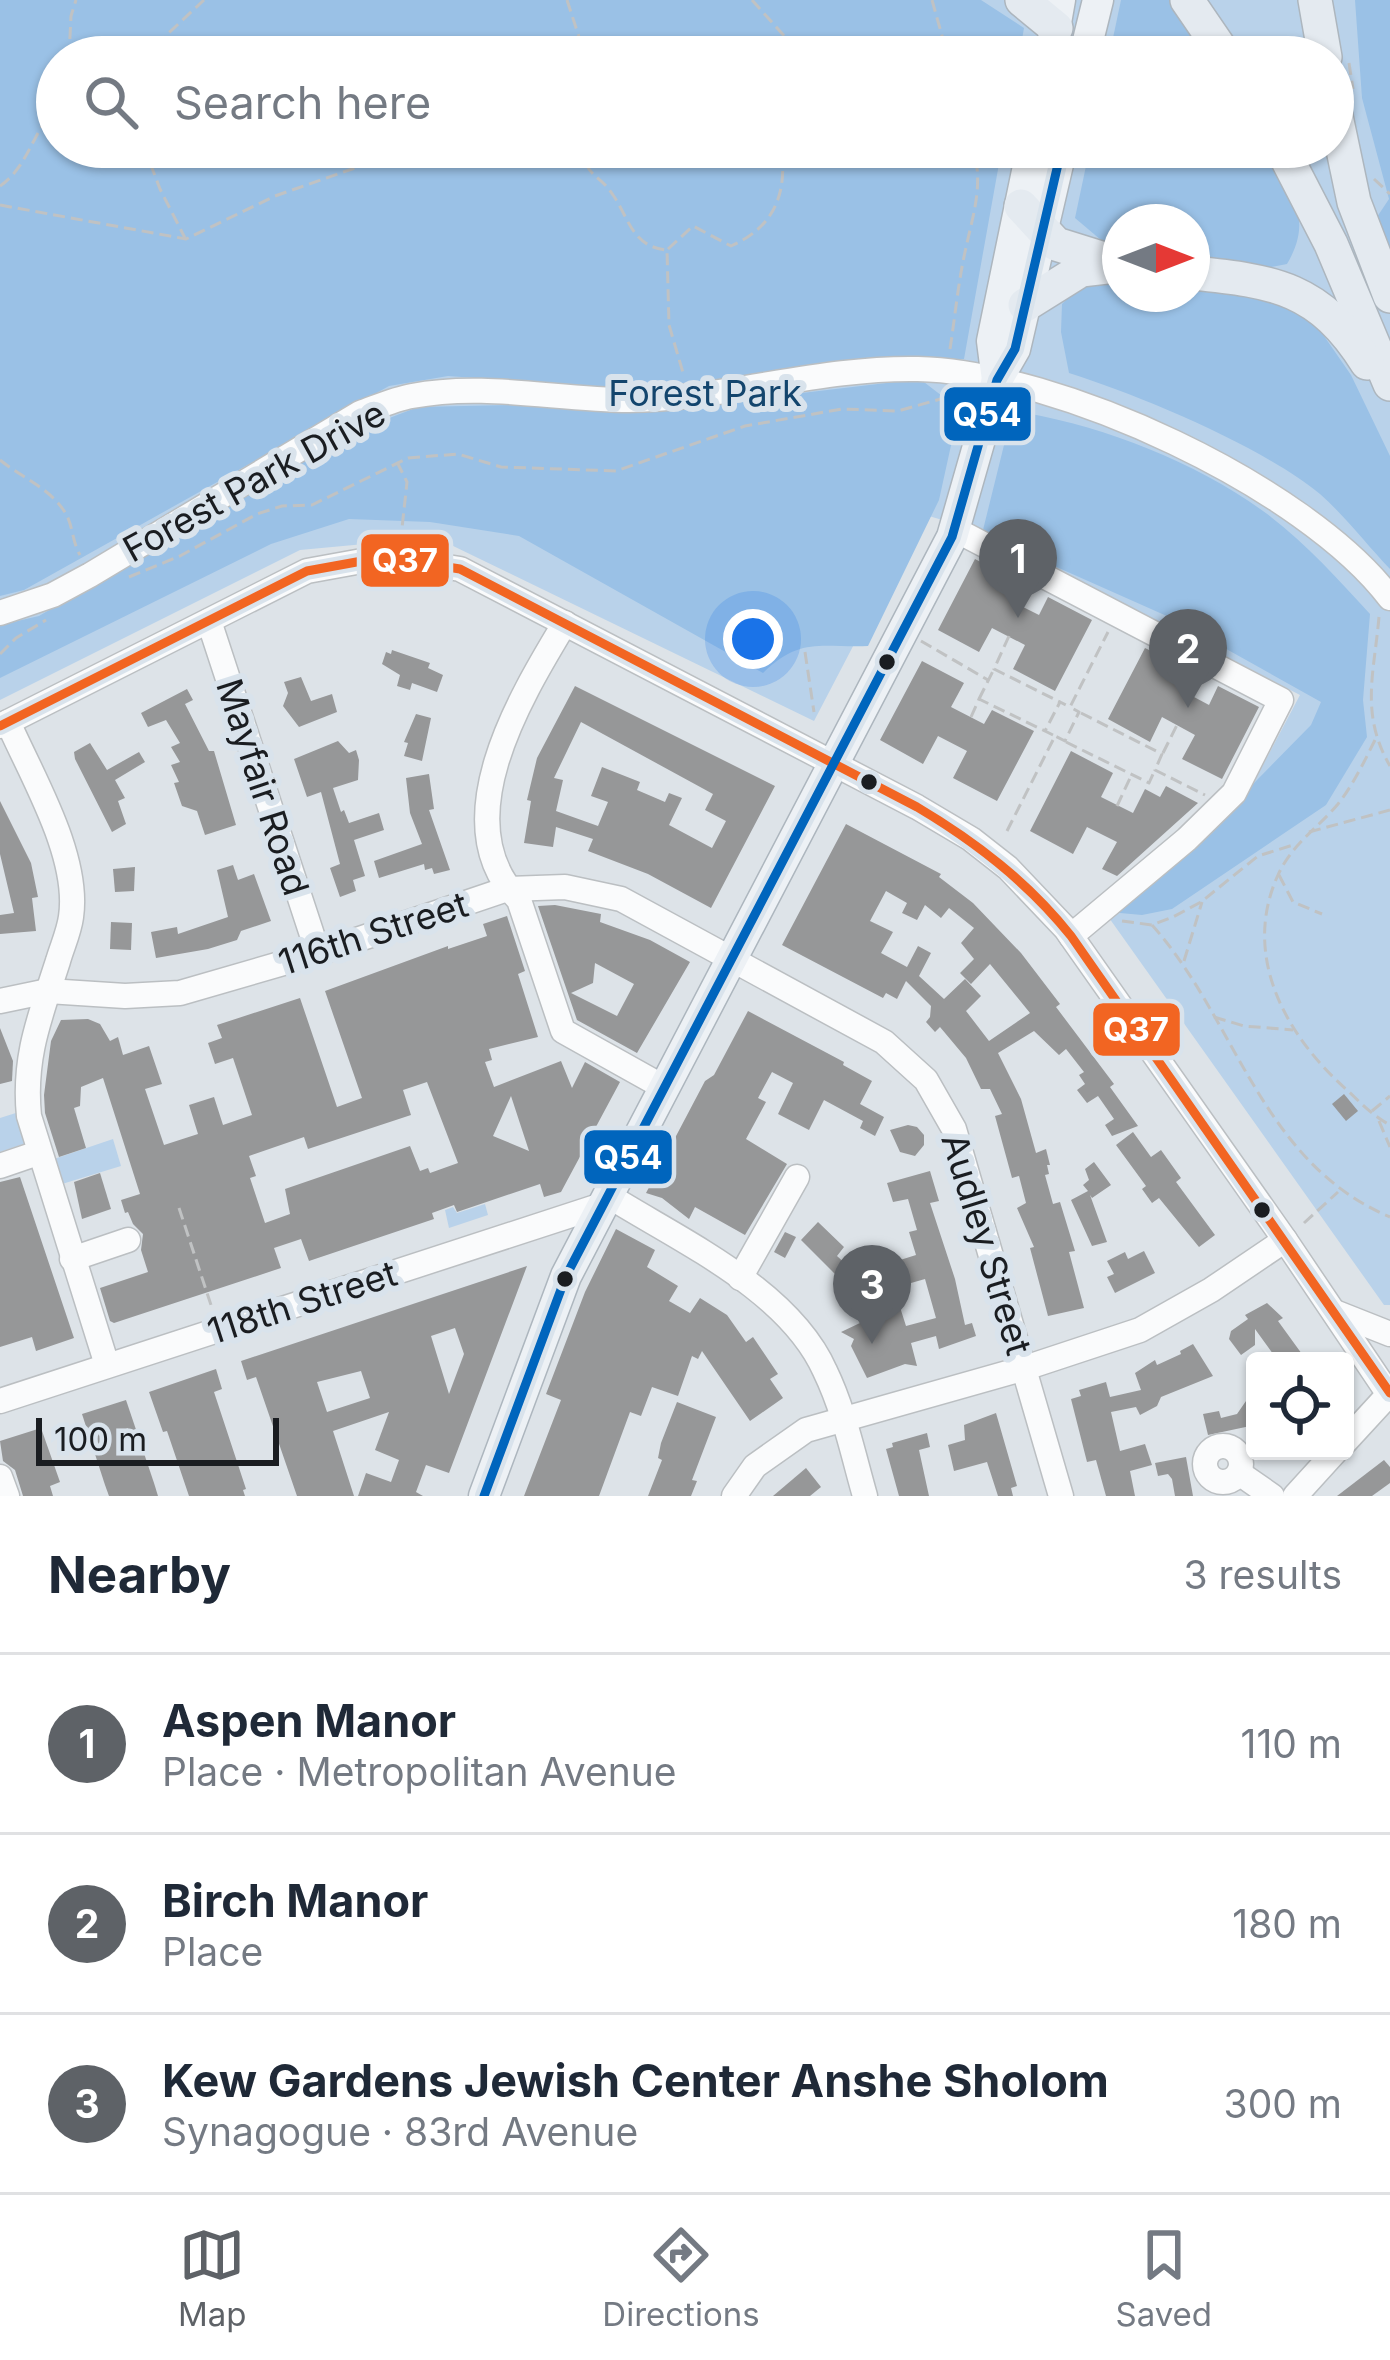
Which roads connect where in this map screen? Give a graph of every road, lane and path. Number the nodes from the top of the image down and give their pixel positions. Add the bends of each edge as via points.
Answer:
1 (76, 0) edge
2 (204, 0) edge
3 (567, 0) edge
4 (752, 0) edge
5 (932, 0) edge
6 (1022, 0) edge
7 (1098, 0) edge
8 (1187, 0) edge
9 (1213, 0) edge
10 (1315, 0) edge
11 (1055, 28) edge
12 (70, 36) edge
13 (165, 36) edge
14 (579, 36) edge
15 (784, 36) edge
16 (942, 36) edge
17 (1089, 36) edge
18 (1212, 36) edge
19 (1237, 36) edge
20 (1321, 36) edge
21 (36, 138) edge
22 (152, 168) edge
23 (355, 168) edge
24 (586, 168) edge
25 (780, 168) edge
26 (979, 168) edge
27 (1033, 168) edge
28 (1053, 168) edge
29 (1292, 168) edge
30 (1315, 168) edge
31 (1348, 168) edge
32 (0, 186) edge
33 (0, 205) edge
34 (1032, 217) junction
35 (186, 239) junction
36 (667, 250) junction
37 (1102, 261) edge
38 (1102, 267) edge
39 (1210, 275) edge
40 (1390, 296) edge
41 (1025, 305) junction
42 (1390, 328) edge
43 (997, 380) junction
44 (954, 383) junction
45 (1390, 384) edge
46 (692, 394) junction
47 (943, 398) junction
48 (1390, 407) edge
49 (0, 460) edge
50 (397, 462) junction
51 (402, 528) dead end
52 (955, 529) junction
53 (80, 557) dead end
54 (132, 576) dead end
55 (1384, 605) edge
56 (0, 613) edge
57 (1117, 614) junction
58 (209, 621) junction
59 (565, 623) junction
60 (1009, 637) dead end
61 (924, 643) dead end
62 (805, 652) dead end
63 (994, 669) junction
64 (988, 680) junction
65 (979, 699) junction
66 (1060, 702) junction
67 (1070, 707) junction
68 (814, 712) dead end
69 (1079, 712) junction
70 (971, 717) dead end
71 (4, 724) edge
72 (1177, 725) dead end
73 (1046, 731) junction
74 (1055, 736) junction
75 (1375, 740) junction
76 (1065, 741) junction
77 (1162, 754) junction
78 (834, 764) junction
79 (1390, 766) edge
80 (1156, 769) junction
81 (1132, 775) junction
82 (1223, 804) junction
83 (1117, 806) dead end
84 (1390, 810) edge
85 (1007, 831) dead end
86 (1307, 832) junction
87 (1296, 845) junction
88 (1279, 873) junction
89 (507, 889) junction
90 (1202, 901) junction
91 (1322, 914) dead end
92 (1119, 920) dead end
93 (1153, 925) junction
94 (1071, 936) junction
95 (318, 953) junction
96 (731, 960) junction
97 (1183, 963) junction
98 (48, 991) junction
99 (0, 1001) edge
100 (1212, 1017) junction
101 (1293, 1030) junction
102 (665, 1088) junction
103 (1390, 1096) edge
104 (1371, 1113) junction
105 (1378, 1119) junction
106 (1390, 1125) edge
107 (1390, 1147) edge
108 (38, 1154) junction
109 (0, 1166) edge
110 (797, 1178) dead end
111 (1341, 1190) junction
112 (607, 1200) junction
113 (179, 1208) dead end
114 (1390, 1217) edge
115 (1295, 1231) junction
116 (128, 1240) dead end
117 (73, 1259) junction
118 (740, 1278) junction
119 (1334, 1312) junction
120 (214, 1315) dead end
121 (1390, 1334) edge
122 (107, 1366) junction
123 (1025, 1368) junction
124 (1390, 1394) edge
125 (0, 1401) edge
126 (844, 1420) junction
127 (1354, 1432) edge
128 (1328, 1460) edge
129 (1239, 1473) dead end
130 (0, 1477) edge
131 (7, 1496) edge
132 (484, 1496) edge
133 (734, 1496) edge
134 (865, 1496) edge
135 (1061, 1496) edge
136 (1272, 1496) edge
137 (1295, 1496) edge

1 - 12 path
2 - 13 path
3 - 14 path
4 - 15 path
5 - 16 path
6 - 11 highway
7 - 17 main road
8 - 18 highway
9 - 19 highway
10 - 20 highway
21 - 32 path
22 - 35 path
23 - 35 path
24 - 36 path via 613,194 623,221 653,249
25 - 36 path via 779,199 757,234 731,246 693,226
26 - 44 path
27 - 34 main road
28 - 34 main road
29 - 45 highway
30 - 42 highway
31 - 40 highway
33 - 35 path
34 - 37 highway via 1056,244
34 - 41 main road
34 - 43 main road via 992,341
36 - 46 path via 669,325
38 - 41 highway via 1081,270
39 - 48 highway via 1302,294 1347,335
41 - 43 main road via 1016,350
43 - 44 street, Forest Park Drive
43 - 52 main road
43 - 55 street, Forest Park Drive via 1110,414 1201,454 1338,546
44 - 46 street, Forest Park Drive via 917,369
44 - 47 path
44 - 47 path
46 - 56 street, Forest Park Drive via 410,396 360,413 91,575
47 - 50 path via 898,411 842,410 745,426 616,471 541,471 436,453
49 - 53 path via 50,494 69,519
50 - 51 path via 407,482
50 - 54 path via 312,505 257,514
52 - 57 street
52 - 78 main road
55 - 75 path via 1371,670
57 - 67 path
57 - 82 street via 1281,700
58 - 59 street via 308,572 385,557 460,568
58 - 71 street
58 - 95 street, Mayfair Road
59 - 78 street
59 - 89 street via 494,761 488,815
60 - 63 path
61 - 64 path
62 - 68 path
63 - 64 path
63 - 66 path
64 - 65 path
65 - 70 path
65 - 73 path
66 - 67 path
66 - 73 path
67 - 69 path
69 - 76 path
69 - 77 path
71 - 98 street via 57,834 73,892
72 - 77 path
73 - 74 path
74 - 76 path
74 - 85 path
75 - 79 path
75 - 86 path via 1350,788
76 - 81 path
77 - 80 path
78 - 94 street via 971,839
78 - 96 main road
80 - 81 path via 1149,783
80 - 82 path
81 - 83 path
82 - 94 street
84 - 86 path
86 - 87 path
87 - 88 path
87 - 90 path via 1258,856
88 - 91 path via 1293,902
88 - 101 path via 1266,959
89 - 95 street, 116th Street
89 - 96 street, 116th Street via 565,887 621,899
89 - 102 street via 519,900 563,1031
90 - 93 path
90 - 97 path
92 - 93 path
93 - 97 path
94 - 115 street
95 - 98 street, 116th Street via 180,993
96 - 102 main road
96 - 123 street, Audley Street via 884,1042 926,1080 954,1129
97 - 100 path
98 - 99 street, 116th Street
98 - 108 street via 25,1080
100 - 101 path
100 - 111 path via 1261,1099
101 - 104 path
102 - 112 main road
103 - 104 path
104 - 105 path
105 - 106 path
105 - 107 path
108 - 109 street
108 - 117 street
110 - 118 street
111 - 114 path
111 - 115 path
112 - 118 street
112 - 122 street, 118th Street
112 - 132 main road via 566,1276
113 - 120 path
115 - 119 street
115 - 123 street via 1140,1330
116 - 117 street
117 - 122 street
118 - 126 street via 800,1330
119 - 121 street
119 - 124 street
122 - 125 street, 118th Street
123 - 126 street
123 - 135 street, Audley Street
124 - 127 street
126 - 133 street via 773,1449
126 - 134 street
128 - 137 street
129 - 136 street
130 - 131 street

